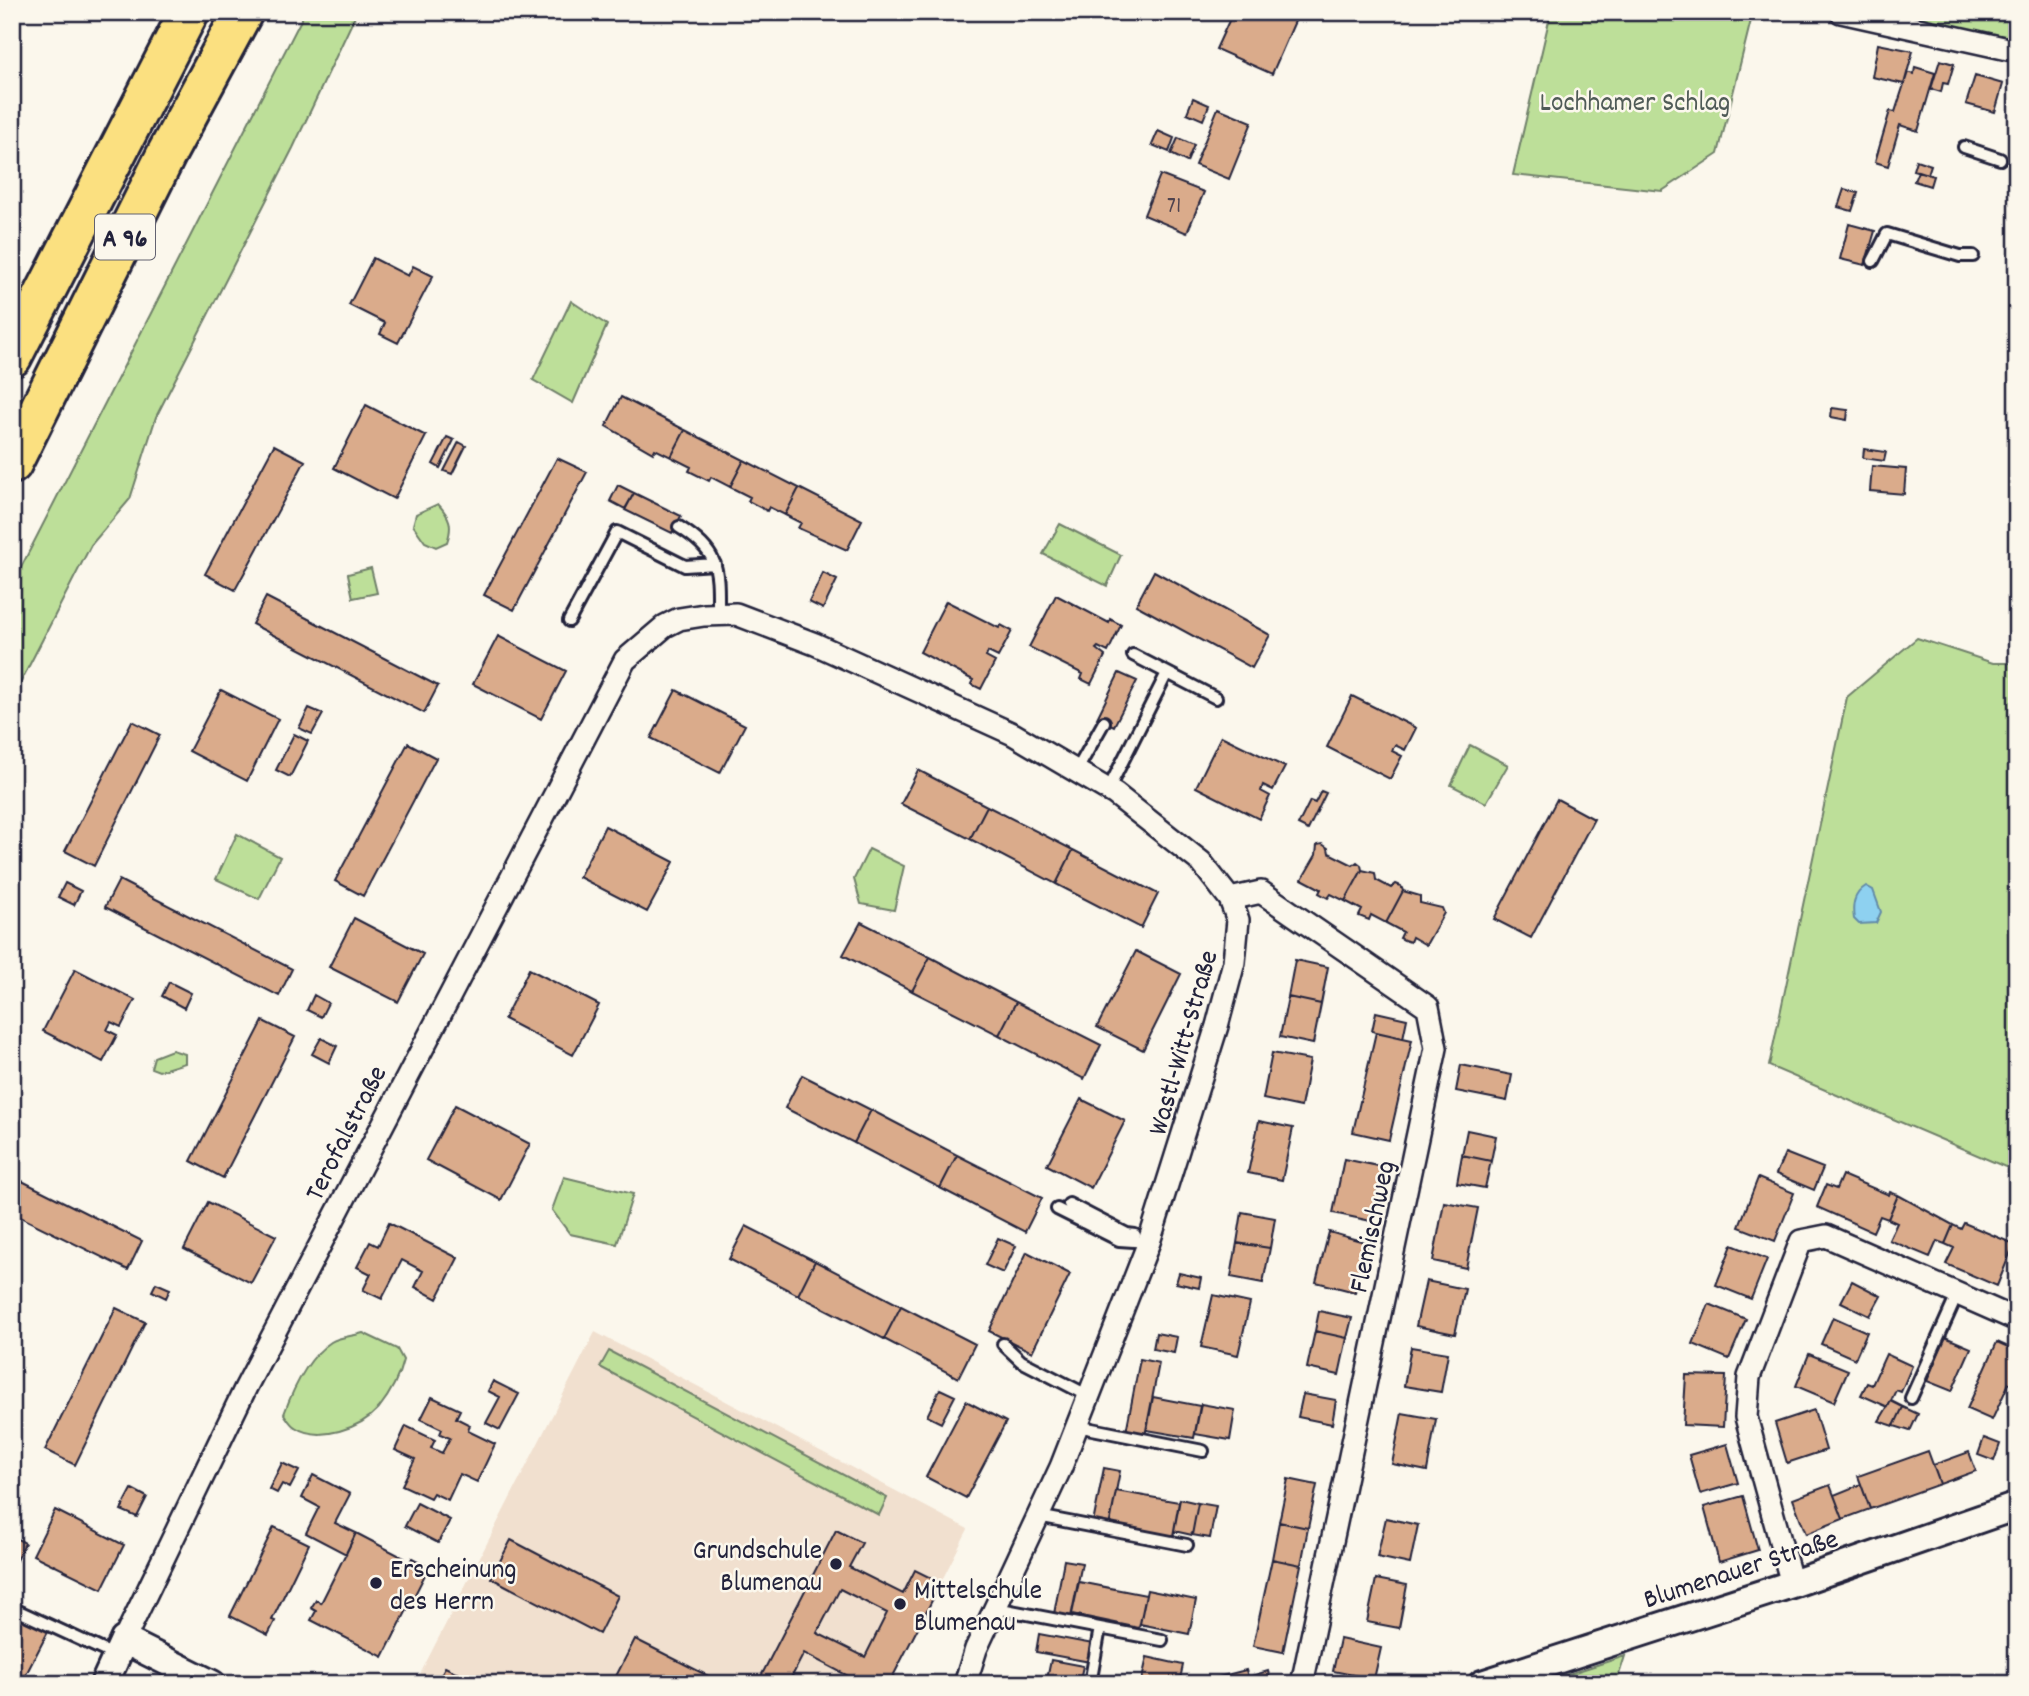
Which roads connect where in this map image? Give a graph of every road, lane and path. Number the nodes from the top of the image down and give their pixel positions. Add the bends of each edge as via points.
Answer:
1 (189, 12) edge
2 (243, 12) edge
3 (1841, 12) edge
4 (2017, 51) edge
5 (1964, 148) dead end
6 (2000, 159) dead end
7 (1973, 256) dead end
8 (1873, 261) dead end
9 (12, 357) edge
10 (12, 464) edge
11 (679, 527) dead end
12 (715, 564) junction
13 (718, 615) junction
14 (569, 621) dead end
15 (665, 626) joint
16 (1133, 655) dead end
17 (1167, 673) junction
18 (1216, 698) dead end
19 (1104, 722) dead end
20 (1077, 770) junction
21 (1108, 790) junction
22 (1230, 899) junction
23 (1069, 1204) dead end
24 (1057, 1209) dead end
25 (1150, 1239) junction
26 (1958, 1293) junction
27 (2017, 1320) edge
28 (1003, 1344) dead end
29 (1089, 1396) junction
30 (1911, 1398) dead end
31 (1077, 1426) junction
32 (1203, 1451) dead end
33 (2017, 1506) edge
34 (1038, 1516) junction
35 (1187, 1545) dead end
36 (1792, 1584) junction
37 (12, 1608) edge
38 (996, 1608) junction
39 (1100, 1628) junction
40 (1162, 1640) dead end
41 (120, 1648) junction
42 (104, 1684) edge
43 (212, 1684) edge
44 (965, 1684) edge
45 (1090, 1684) edge
46 (1302, 1684) edge
47 (1482, 1684) edge

1 - 9 highway, A 96
2 - 10 highway, A 96 via 167,153
3 - 4 street
5 - 6 lane
7 - 8 lane via 1887,234
11 - 12 lane via 702,541
12 - 13 lane
12 - 14 lane via 685,566 617,532
13 - 15 street, Wastl-Witt-Straße via 679,619
13 - 20 street, Wastl-Witt-Straße via 736,614 826,649 1013,734
15 - 41 street, Terofalstraße via 625,660 593,719 246,1387
16 - 17 lane
17 - 18 lane
17 - 21 lane
19 - 20 lane
20 - 21 street, Wastl-Witt-Straße
21 - 22 street, Wastl-Witt-Straße via 1201,862
22 - 25 street, Wastl-Witt-Straße via 1238,920 1234,962
22 - 46 street, Flemischweg via 1261,892 1428,1007 1436,1048
23 - 25 lane via 1128,1234
24 - 25 lane via 1119,1240
25 - 29 street, Wastl-Witt-Straße
26 - 27 street
26 - 30 lane
26 - 36 street via 1826,1236 1801,1241 1749,1377 1746,1417
28 - 29 lane via 1021,1361
29 - 31 street, Wastl-Witt-Straße
31 - 32 lane
31 - 34 street, Wastl-Witt-Straße
33 - 36 street, Blumenauer Straße
34 - 35 lane
34 - 38 street, Wastl-Witt-Straße
36 - 47 street, Blumenauer Straße
37 - 41 lane
38 - 39 lane
38 - 44 street, Wastl-Witt-Straße
39 - 40 lane
39 - 45 lane
41 - 42 street, Terofalstraße
41 - 43 street

